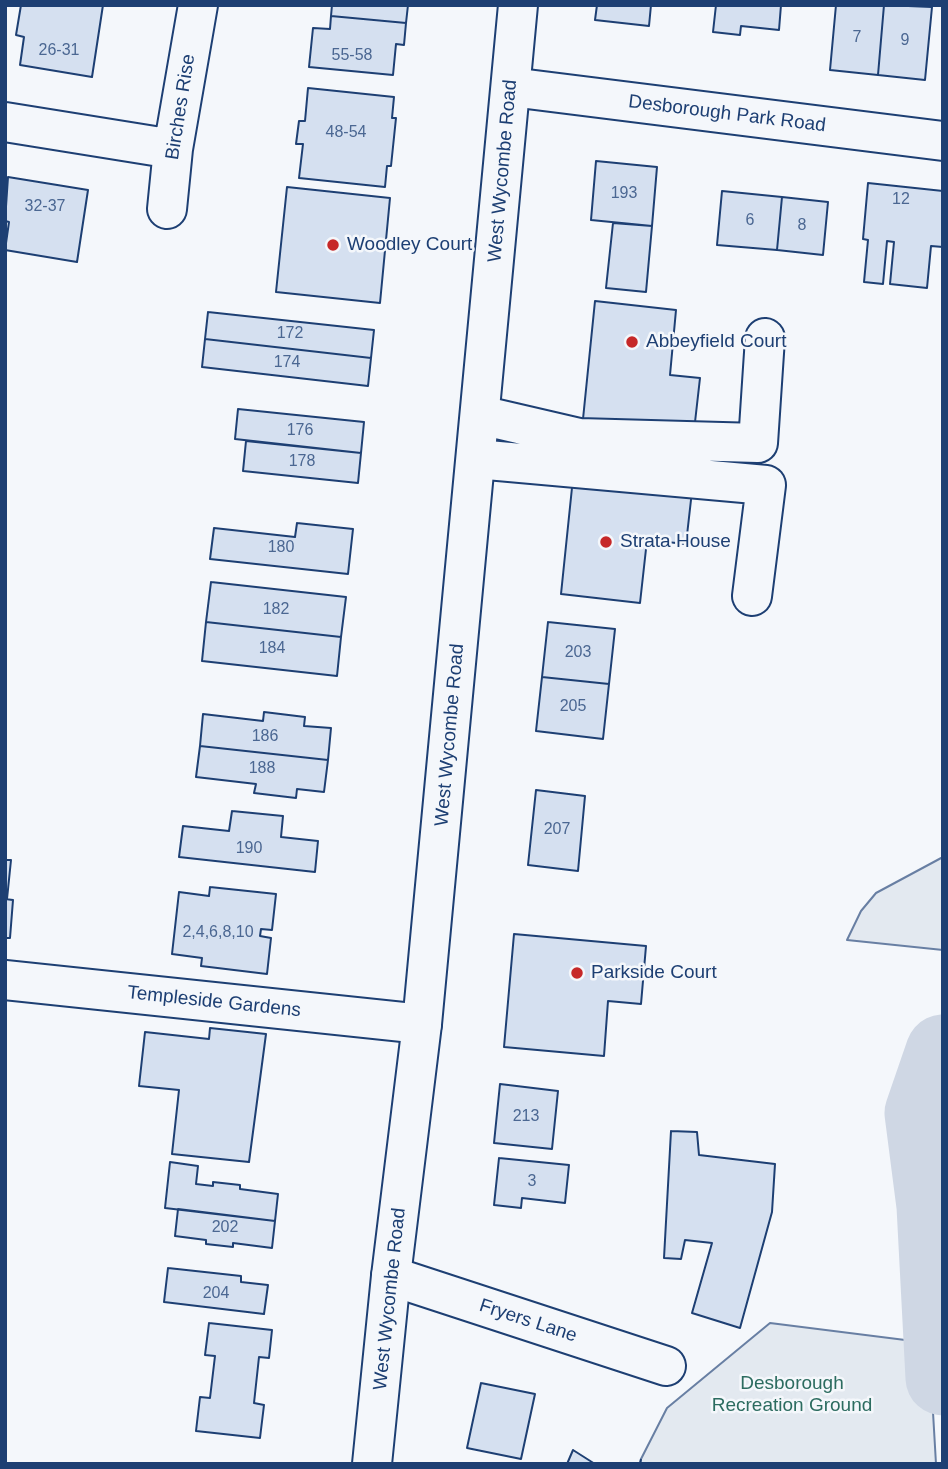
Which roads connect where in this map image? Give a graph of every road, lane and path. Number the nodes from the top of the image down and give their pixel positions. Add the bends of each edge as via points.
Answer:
1 (198, 5) edge
2 (518, 5) edge
3 (511, 87) junction
4 (5, 122) edge
5 (943, 125) edge
6 (942, 141) edge
7 (173, 149) junction
8 (167, 209) dead end
9 (765, 338) dead end
10 (480, 415) junction
11 (475, 459) junction
12 (752, 596) dead end
13 (5, 980) edge
14 (422, 1024) junction
15 (391, 1276) junction
16 (666, 1366) dead end
17 (372, 1464) edge

1 - 7 main road, Birches Rise
2 - 3 main road, West Wycombe Road
3 - 6 main road, Desborough Park Road
3 - 10 main road, West Wycombe Road
4 - 7 main road
5 - 6 main road
7 - 8 main road, Birches Rise
9 - 10 main road via 758,443 579,438
10 - 11 main road, West Wycombe Road
11 - 12 main road via 766,485
11 - 14 main road, West Wycombe Road
13 - 14 main road, Templeside Gardens
14 - 15 main road, West Wycombe Road
15 - 16 main road, Fryers Lane
15 - 17 main road, West Wycombe Road

